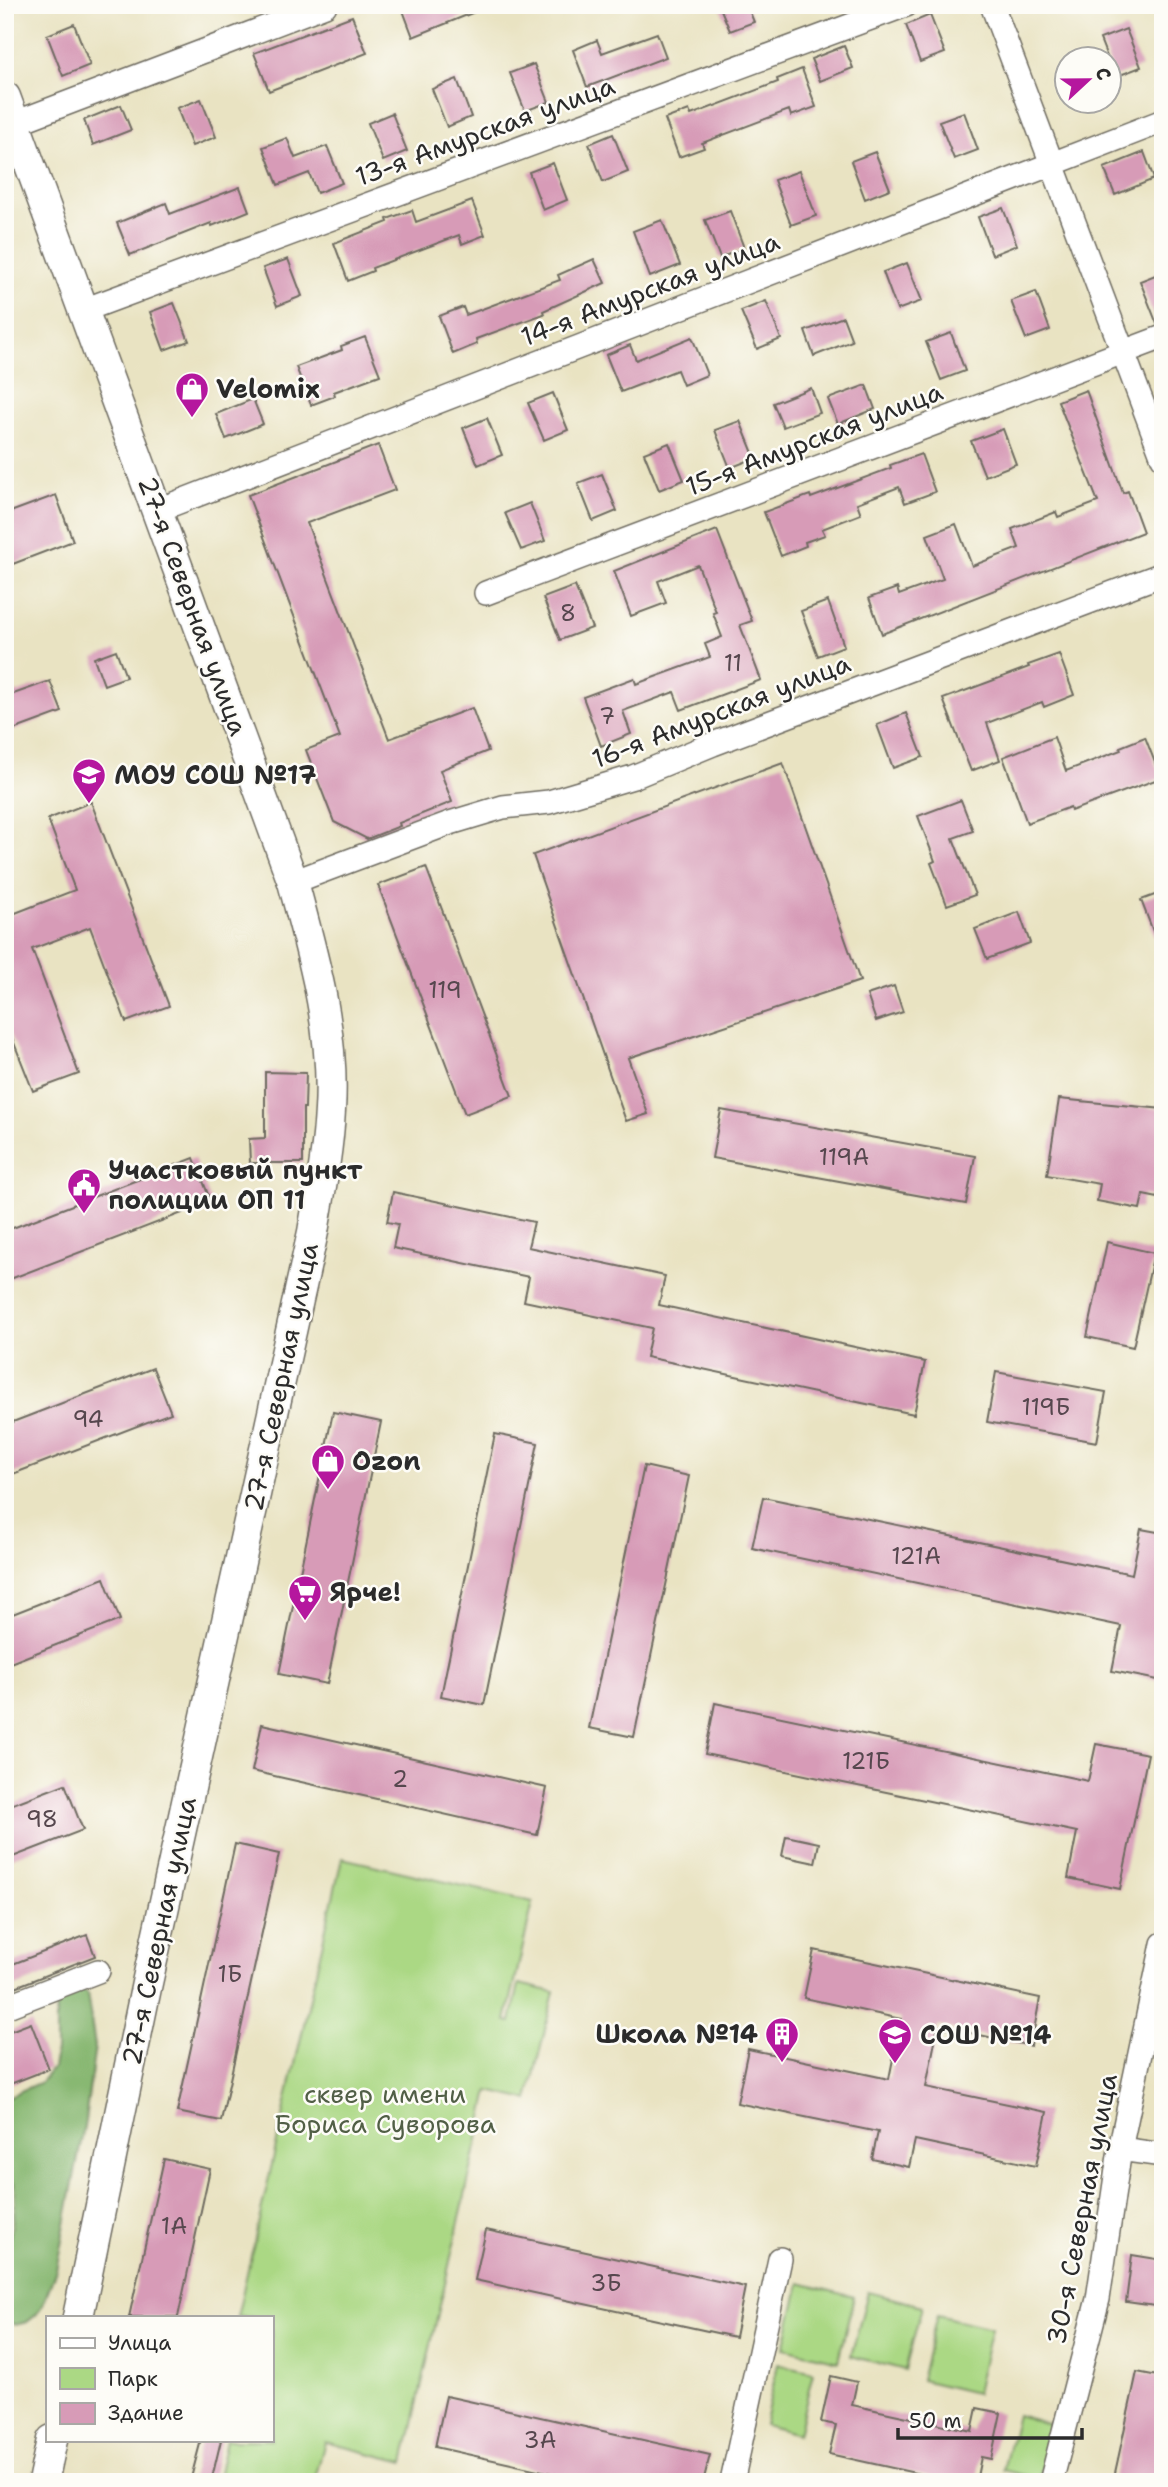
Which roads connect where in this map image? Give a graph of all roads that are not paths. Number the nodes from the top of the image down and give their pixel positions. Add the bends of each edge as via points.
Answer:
1 (325, 5) edge
2 (906, 5) edge
3 (992, 5) edge
4 (10, 110) edge
5 (1163, 121) edge
6 (1052, 164) junction
7 (84, 310) junction
8 (1163, 337) edge
9 (1122, 353) junction
10 (1163, 458) edge
11 (158, 510) junction
12 (1163, 574) edge
13 (486, 593) dead end
14 (293, 883) junction
15 (1163, 1944) edge
16 (98, 1971) dead end
17 (5, 2007) edge
18 (1119, 2149) junction
19 (1163, 2155) edge
20 (780, 2259) dead end
21 (78, 2316) edge
22 (52, 2442) edge
23 (43, 2482) edge
24 (732, 2482) edge
25 (1051, 2482) edge

1 - 4 street
2 - 7 street, 13-я Амурская улица
3 - 6 street
4 - 7 street, 27-я Северная улица
5 - 6 street, 14-я Амурская улица
6 - 9 street
6 - 11 street, 14-я Амурская улица
7 - 11 street, 27-я Северная улица
8 - 9 street, 15-я Амурская улица
9 - 10 street
9 - 13 street, 15-я Амурская улица
11 - 14 street, 27-я Северная улица
12 - 14 street, 16-я Амурская улица via 633,777 549,802 503,807 450,823
14 - 21 street, 27-я Северная улица via 314,957 327,1031 331,1108 324,1165
15 - 18 street, 30-я Северная улица
16 - 17 street
18 - 19 street
18 - 25 street, 30-я Северная улица via 1098,2299
20 - 24 street
22 - 23 street

